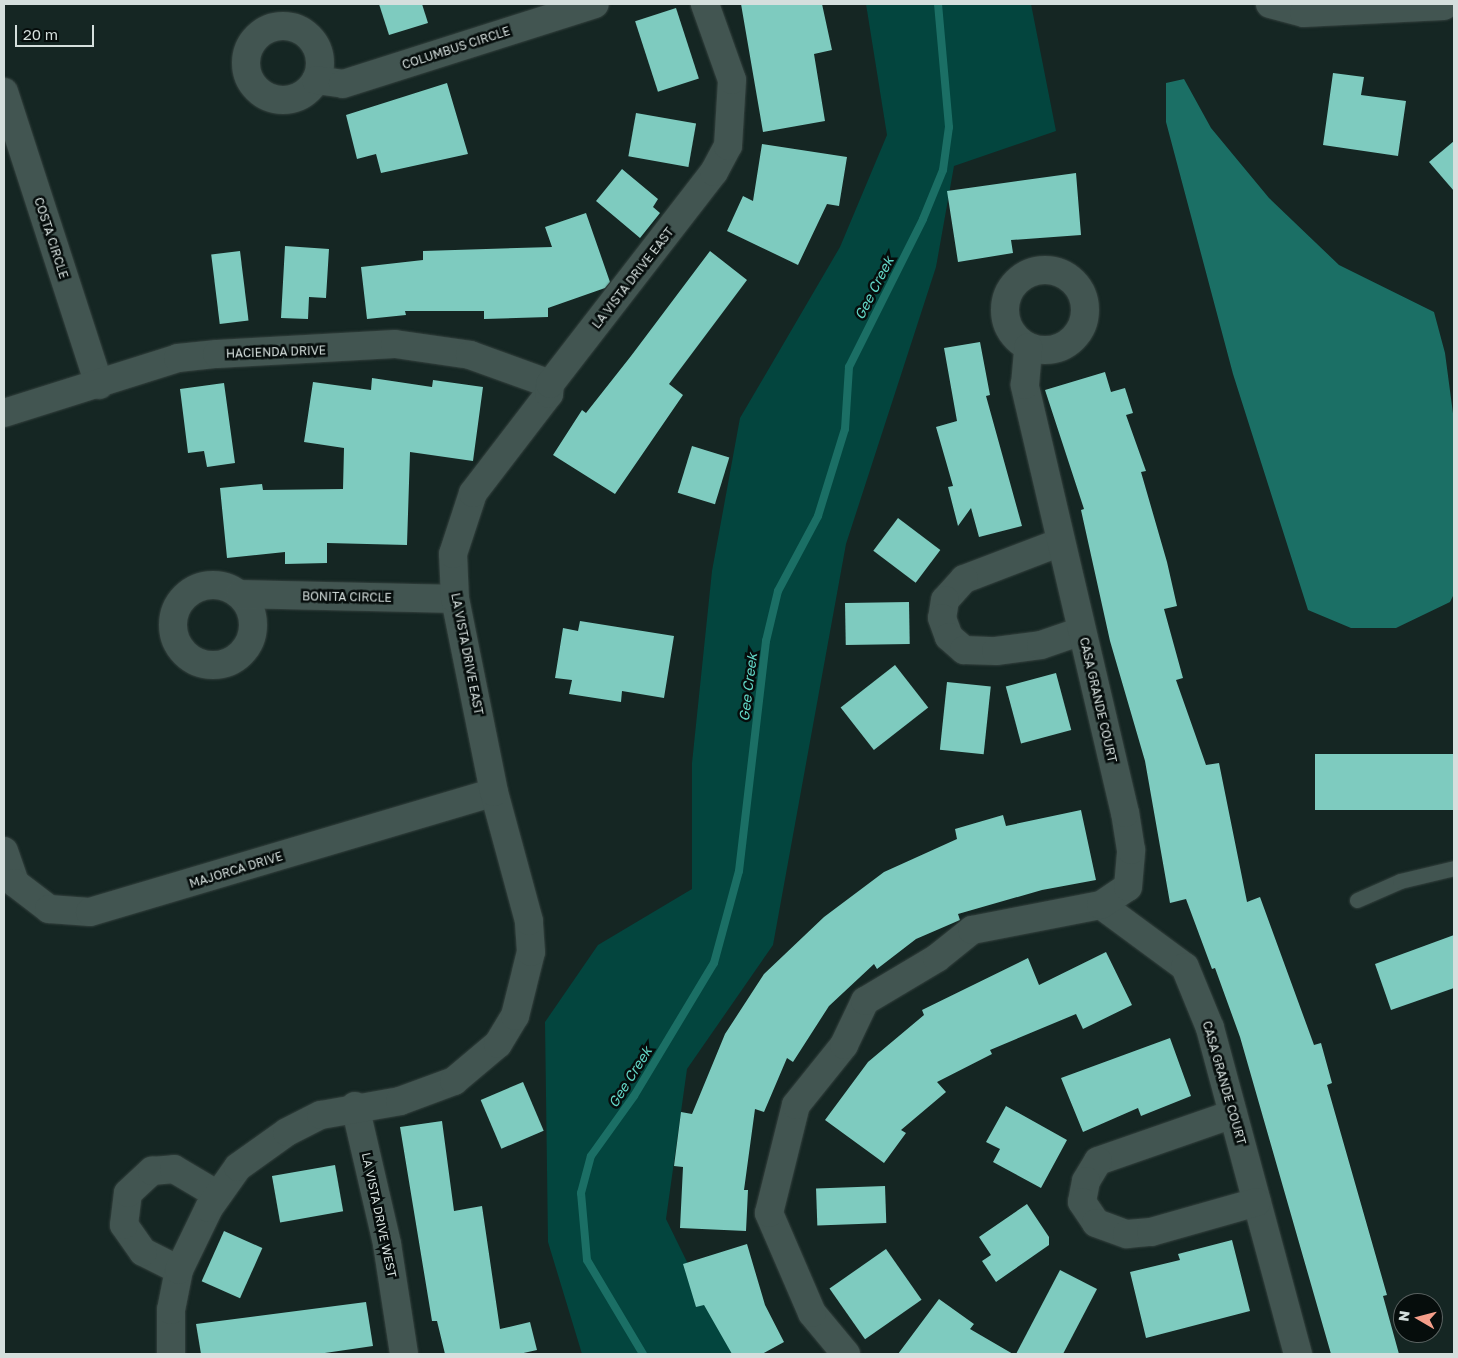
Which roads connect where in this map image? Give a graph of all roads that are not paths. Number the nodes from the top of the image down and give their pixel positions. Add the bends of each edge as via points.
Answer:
1 (595, 4) edge
2 (705, 4) edge
3 (1270, 4) edge
4 (1444, 6) dead end
5 (316, 80) dead end
6 (4, 92) edge
7 (1028, 347) dead end
8 (550, 384) junction
9 (99, 385) junction
10 (4, 414) edge
11 (1062, 542) junction
12 (240, 594) dead end
13 (455, 599) junction
14 (1082, 631) junction
15 (494, 792) junction
16 (4, 851) edge
17 (1454, 868) edge
18 (1357, 900) dead end
19 (1101, 905) junction
20 (355, 1106) junction
21 (1233, 1114) junction
22 (218, 1195) junction
23 (1257, 1202) junction
24 (179, 1270) junction
25 (172, 1354) edge
26 (404, 1354) edge
27 (846, 1354) edge
28 (1298, 1354) edge

1 - 5 street, COLUMBUS CIRCLE via 343,84
2 - 8 street, LA VISTA DRIVE EAST via 732,80 728,146 692,202
3 - 4 street via 1304,13
6 - 9 street, COSTA CIRCLE
7 - 11 street, CASA GRANDE COURT via 1025,385
8 - 9 street, HACIENDA DRIVE via 470,355 395,344 178,358
8 - 13 street, LA VISTA DRIVE EAST via 549,394 474,493 452,554
9 - 10 street, HACIENDA DRIVE
11 - 14 street, CASA GRANDE COURT
11 - 14 street, CASA GRANDE COURT via 964,579 945,600 942,618 949,636 964,650 996,651 1041,645
12 - 13 street, BONITA CIRCLE
13 - 15 street, LA VISTA DRIVE EAST
14 - 19 street, CASA GRANDE COURT via 1131,850 1128,887
15 - 16 street, MAJORCA DRIVE via 90,912 49,909 14,883
15 - 20 street, LA VISTA DRIVE EAST via 529,921 531,952 515,1016 498,1044 454,1081 400,1101
17 - 18 lane via 1400,881
19 - 21 street, CASA GRANDE COURT via 1185,966 1210,1028
19 - 27 street via 972,930 937,958 865,1000 844,1045 796,1105 769,1213 812,1314
20 - 22 street, LA VISTA DRIVE EAST via 321,1115 288,1132 238,1167
20 - 26 street, LA VISTA DRIVE WEST via 387,1244
21 - 23 street, CASA GRANDE COURT
21 - 23 street via 1098,1161 1086,1181 1082,1202 1096,1224 1127,1234 1151,1232
22 - 24 street
22 - 24 street via 174,1169 152,1172 128,1193 124,1225 143,1252
23 - 28 street, CASA GRANDE COURT
24 - 25 street via 170,1310

